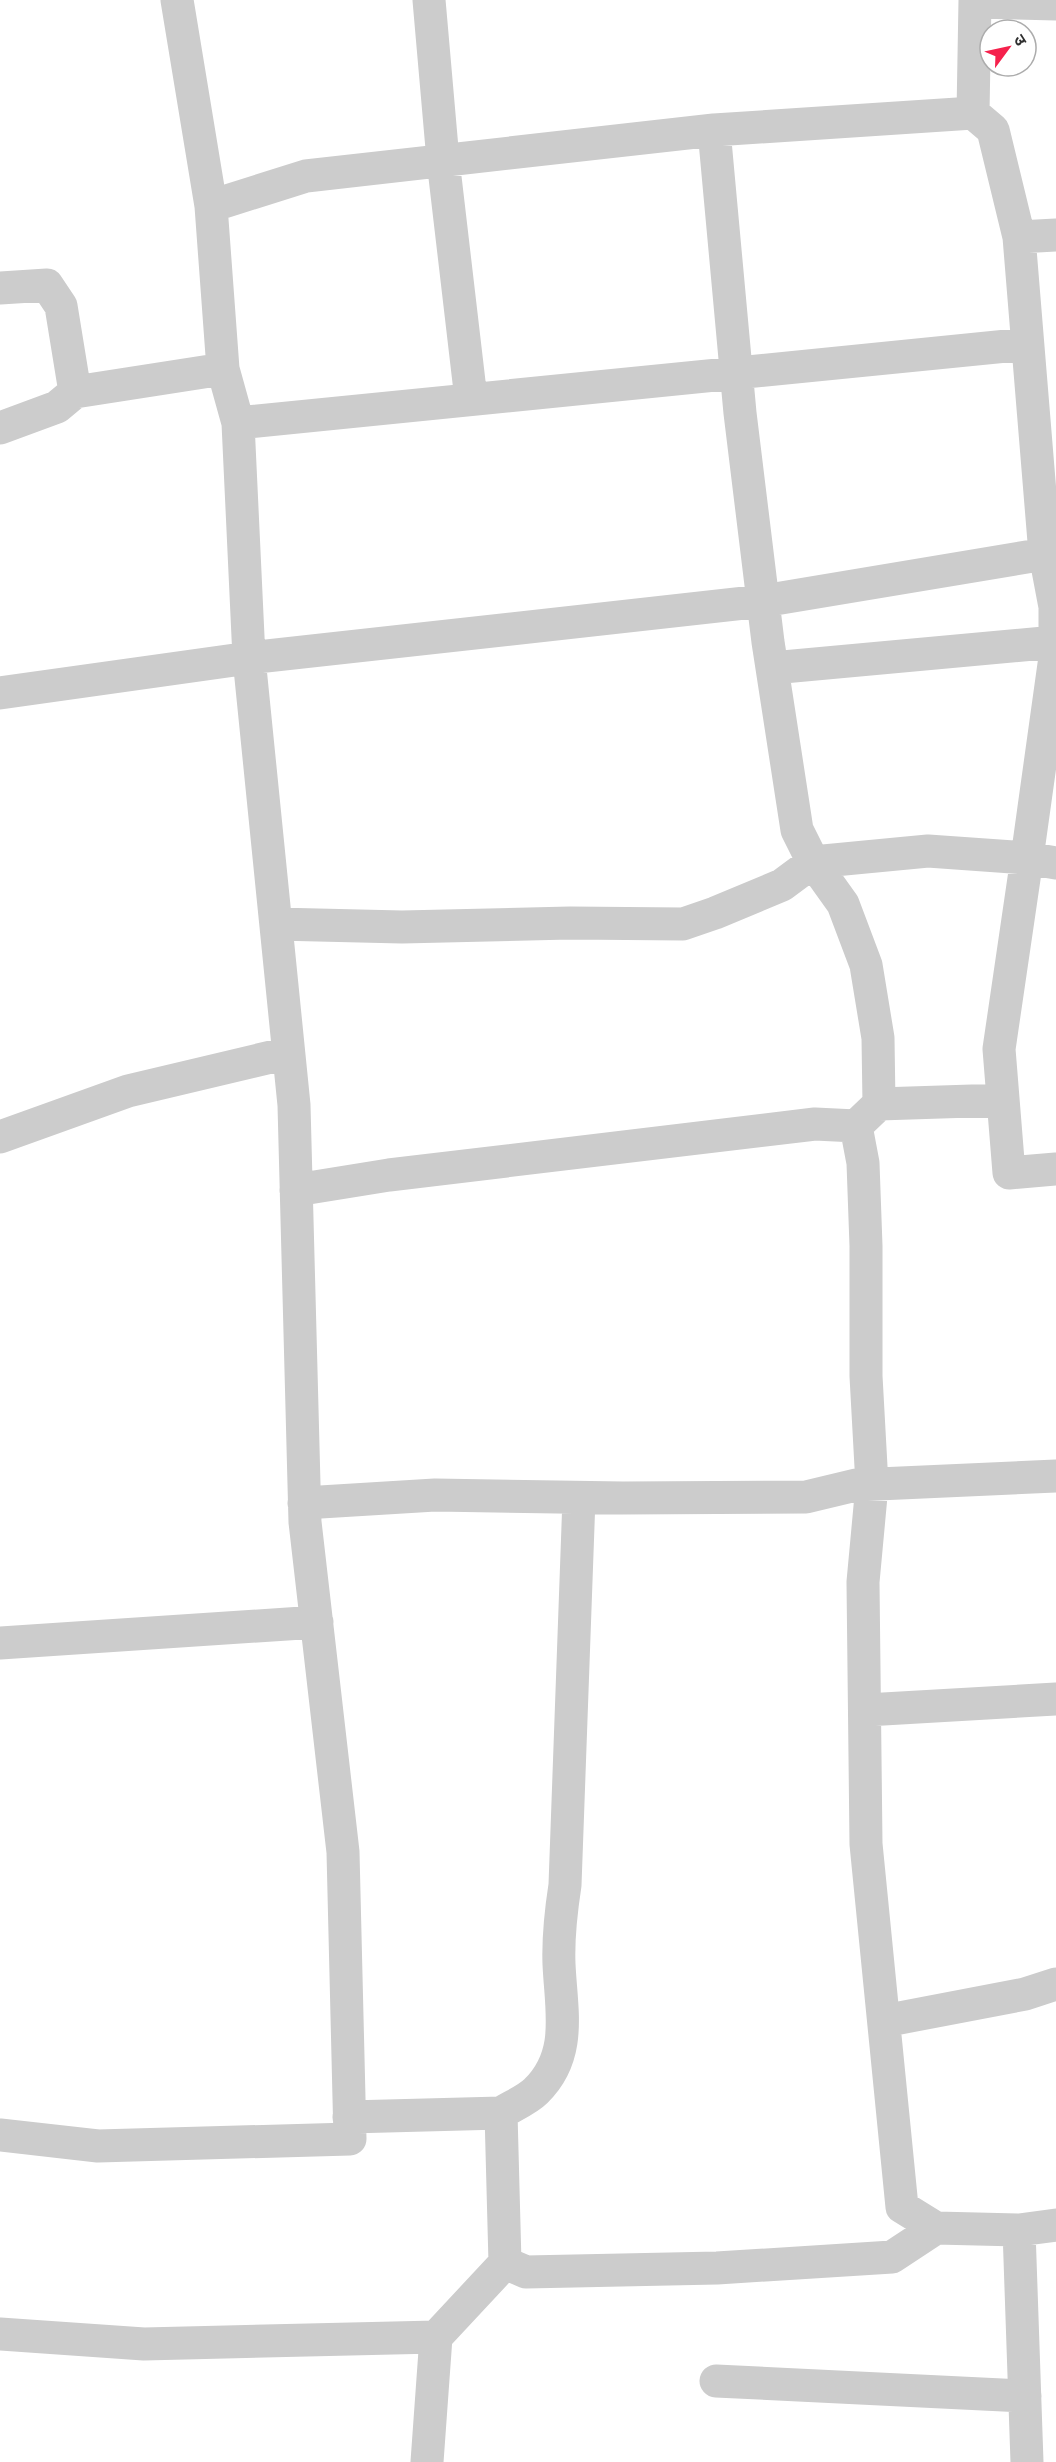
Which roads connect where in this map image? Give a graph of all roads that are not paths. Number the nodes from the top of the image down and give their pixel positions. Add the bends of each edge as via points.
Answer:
1 (177, 0) edge
2 (429, 0) edge
3 (975, 1) edge
4 (1056, 4) edge
5 (973, 113) junction
6 (714, 130) junction
7 (443, 160) junction
8 (211, 206) junction
9 (1056, 235) edge
10 (1019, 237) junction
11 (0, 288) edge
12 (1026, 344) junction
13 (223, 369) junction
14 (736, 372) junction
15 (75, 392) junction
16 (471, 399) junction
17 (238, 423) junction
18 (0, 428) edge
19 (1045, 554) junction
20 (763, 601) junction
21 (1055, 642) edge
22 (249, 658) junction
23 (772, 668) junction
24 (0, 693) edge
25 (1042, 861) edge
26 (813, 862) junction
27 (276, 924) junction
28 (288, 1053) junction
29 (1003, 1100) junction
30 (867, 1115) junction
31 (0, 1137) edge
32 (1056, 1169) edge
33 (296, 1190) junction
34 (1056, 1476) edge
35 (872, 1485) junction
36 (579, 1498) junction
37 (304, 1503) junction
38 (317, 1622) junction
39 (0, 1643) edge
40 (1056, 1699) edge
41 (866, 1710) junction
42 (1056, 1984) edge
43 (884, 2021) junction
44 (501, 2113) junction
45 (350, 2117) junction
46 (0, 2134) edge
47 (1056, 2225) edge
48 (936, 2228) junction
49 (1019, 2230) junction
50 (505, 2263) junction
51 (0, 2334) edge
52 (436, 2337) junction
53 (716, 2381) dead end
54 (1025, 2396) junction
55 (427, 2462) edge
56 (1027, 2462) edge

1 - 8 street
2 - 7 street
3 - 4 street
3 - 5 street
5 - 6 street
5 - 10 street via 993,130
6 - 7 street
6 - 14 street
7 - 8 street via 306,176
7 - 16 street
8 - 13 street
9 - 10 street
10 - 12 street
11 - 15 street via 47,285 61,306
12 - 14 street
12 - 19 street
13 - 15 street
13 - 17 street
14 - 16 street
14 - 20 street
15 - 18 street via 57,407
16 - 17 street
17 - 22 street
19 - 20 street
19 - 21 street via 1055,607
20 - 22 street
20 - 23 street
21 - 23 street
21 - 25 street via 1047,725
22 - 24 street
22 - 27 street
23 - 26 street via 797,830
25 - 26 street via 928,851
25 - 29 street via 999,1049
26 - 27 street via 782,885 683,924
26 - 30 street via 843,904 866,965 878,1038
27 - 28 street
28 - 31 street via 128,1091
28 - 33 street
29 - 30 street
29 - 32 street via 1009,1173
30 - 33 street
30 - 35 street via 863,1163
33 - 37 street
34 - 35 street
35 - 36 street via 806,1497
35 - 41 street via 863,1582
36 - 37 street via 435,1495
36 - 44 street via 560,1927 562,2047 536,2092
37 - 38 street
38 - 39 street
38 - 45 street via 344,1852
40 - 41 street
41 - 43 street via 866,1844
42 - 43 street via 1024,1994
43 - 48 street via 902,2207
44 - 45 street
44 - 50 street
45 - 46 street via 350,2139 99,2146
47 - 49 street
48 - 49 street
48 - 50 street via 892,2257 717,2268 538,2272 526,2272
49 - 54 street
50 - 52 street
51 - 52 street via 144,2344
52 - 55 street
53 - 54 street
54 - 56 street

